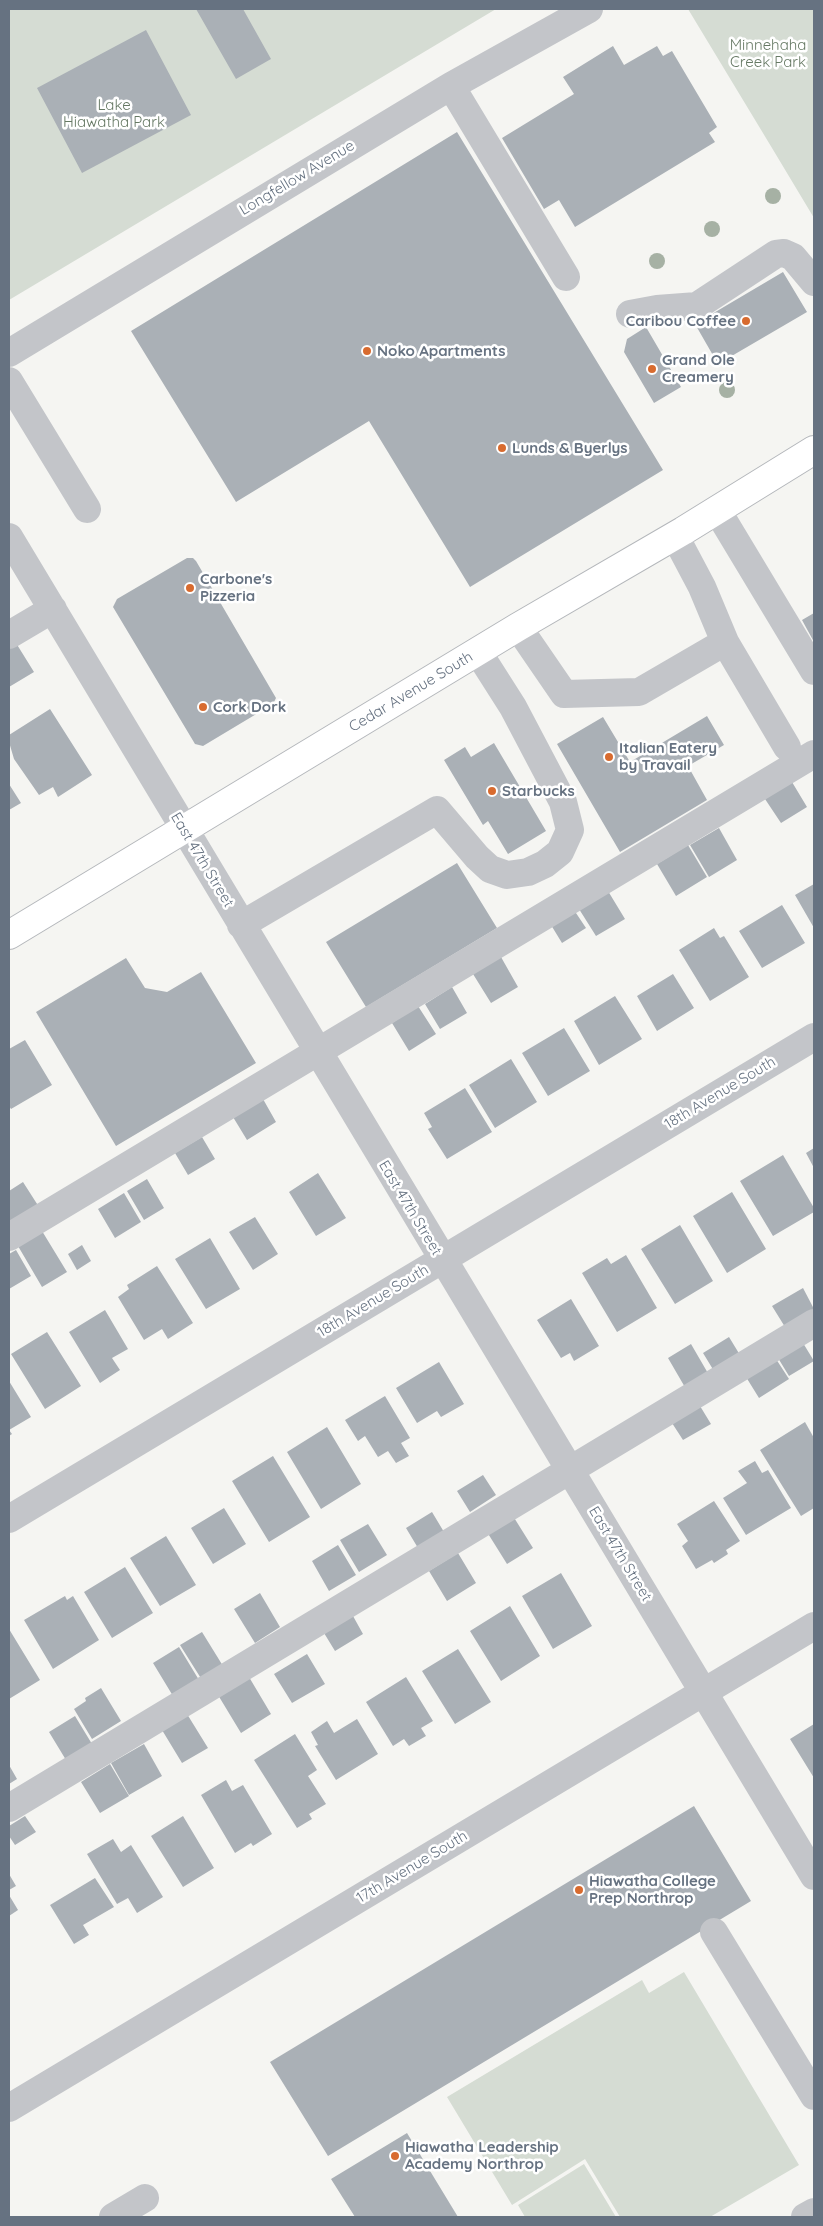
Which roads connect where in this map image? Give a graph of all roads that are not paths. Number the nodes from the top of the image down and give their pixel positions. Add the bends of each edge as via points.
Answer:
1 (589, 9) edge
2 (450, 86) junction
3 (566, 277) dead end
4 (814, 282) edge
5 (630, 314) dead end
6 (9, 353) edge
7 (9, 381) edge
8 (814, 450) edge
9 (87, 509) dead end
10 (717, 510) junction
11 (675, 536) junction
12 (9, 538) edge
13 (52, 609) junction
14 (518, 627) junction
15 (9, 635) edge
16 (725, 642) junction
17 (478, 652) junction
18 (814, 671) edge
19 (787, 747) dead end
20 (814, 754) edge
21 (184, 830) junction
22 (241, 924) junction
23 (9, 935) edge
24 (814, 1037) edge
25 (318, 1052) junction
26 (9, 1237) edge
27 (442, 1260) junction
28 (814, 1323) edge
29 (569, 1469) junction
30 (9, 1519) edge
31 (814, 1626) edge
32 (704, 1693) junction
33 (9, 1808) edge
34 (814, 1876) edge
35 (714, 1932) dead end
36 (814, 2096) edge
37 (9, 2108) edge
38 (145, 2198) dead end
39 (814, 2212) edge
40 (114, 2217) edge
41 (805, 2217) edge

1 - 2 street, Longfellow Avenue
2 - 3 street
2 - 6 street, Longfellow Avenue
4 - 5 street via 793,257 776,254 697,306
7 - 9 street
8 - 10 main road, Cedar Avenue South
10 - 11 main road, Cedar Avenue South
10 - 18 street
11 - 14 main road, Cedar Avenue South
11 - 16 street via 702,587
12 - 13 street, East 47th Street
13 - 15 street
13 - 21 street, East 47th Street
14 - 16 street via 564,694 639,692
14 - 17 main road, Cedar Avenue South
16 - 19 street
17 - 21 main road, Cedar Avenue South
17 - 22 street via 510,703 563,802 570,830 560,852 528,872 507,874 490,869 437,810
20 - 25 street
21 - 22 street, East 47th Street
21 - 23 main road, Cedar Avenue South
22 - 25 street, East 47th Street
24 - 27 street, 18th Avenue South
25 - 26 street
25 - 27 street, East 47th Street
27 - 29 street, East 47th Street
27 - 30 street, 18th Avenue South
28 - 29 street
29 - 32 street, East 47th Street
29 - 33 street
31 - 32 street, 17th Avenue South
32 - 34 street, East 47th Street
32 - 37 street, 17th Avenue South
35 - 36 street
38 - 40 street
39 - 41 street

